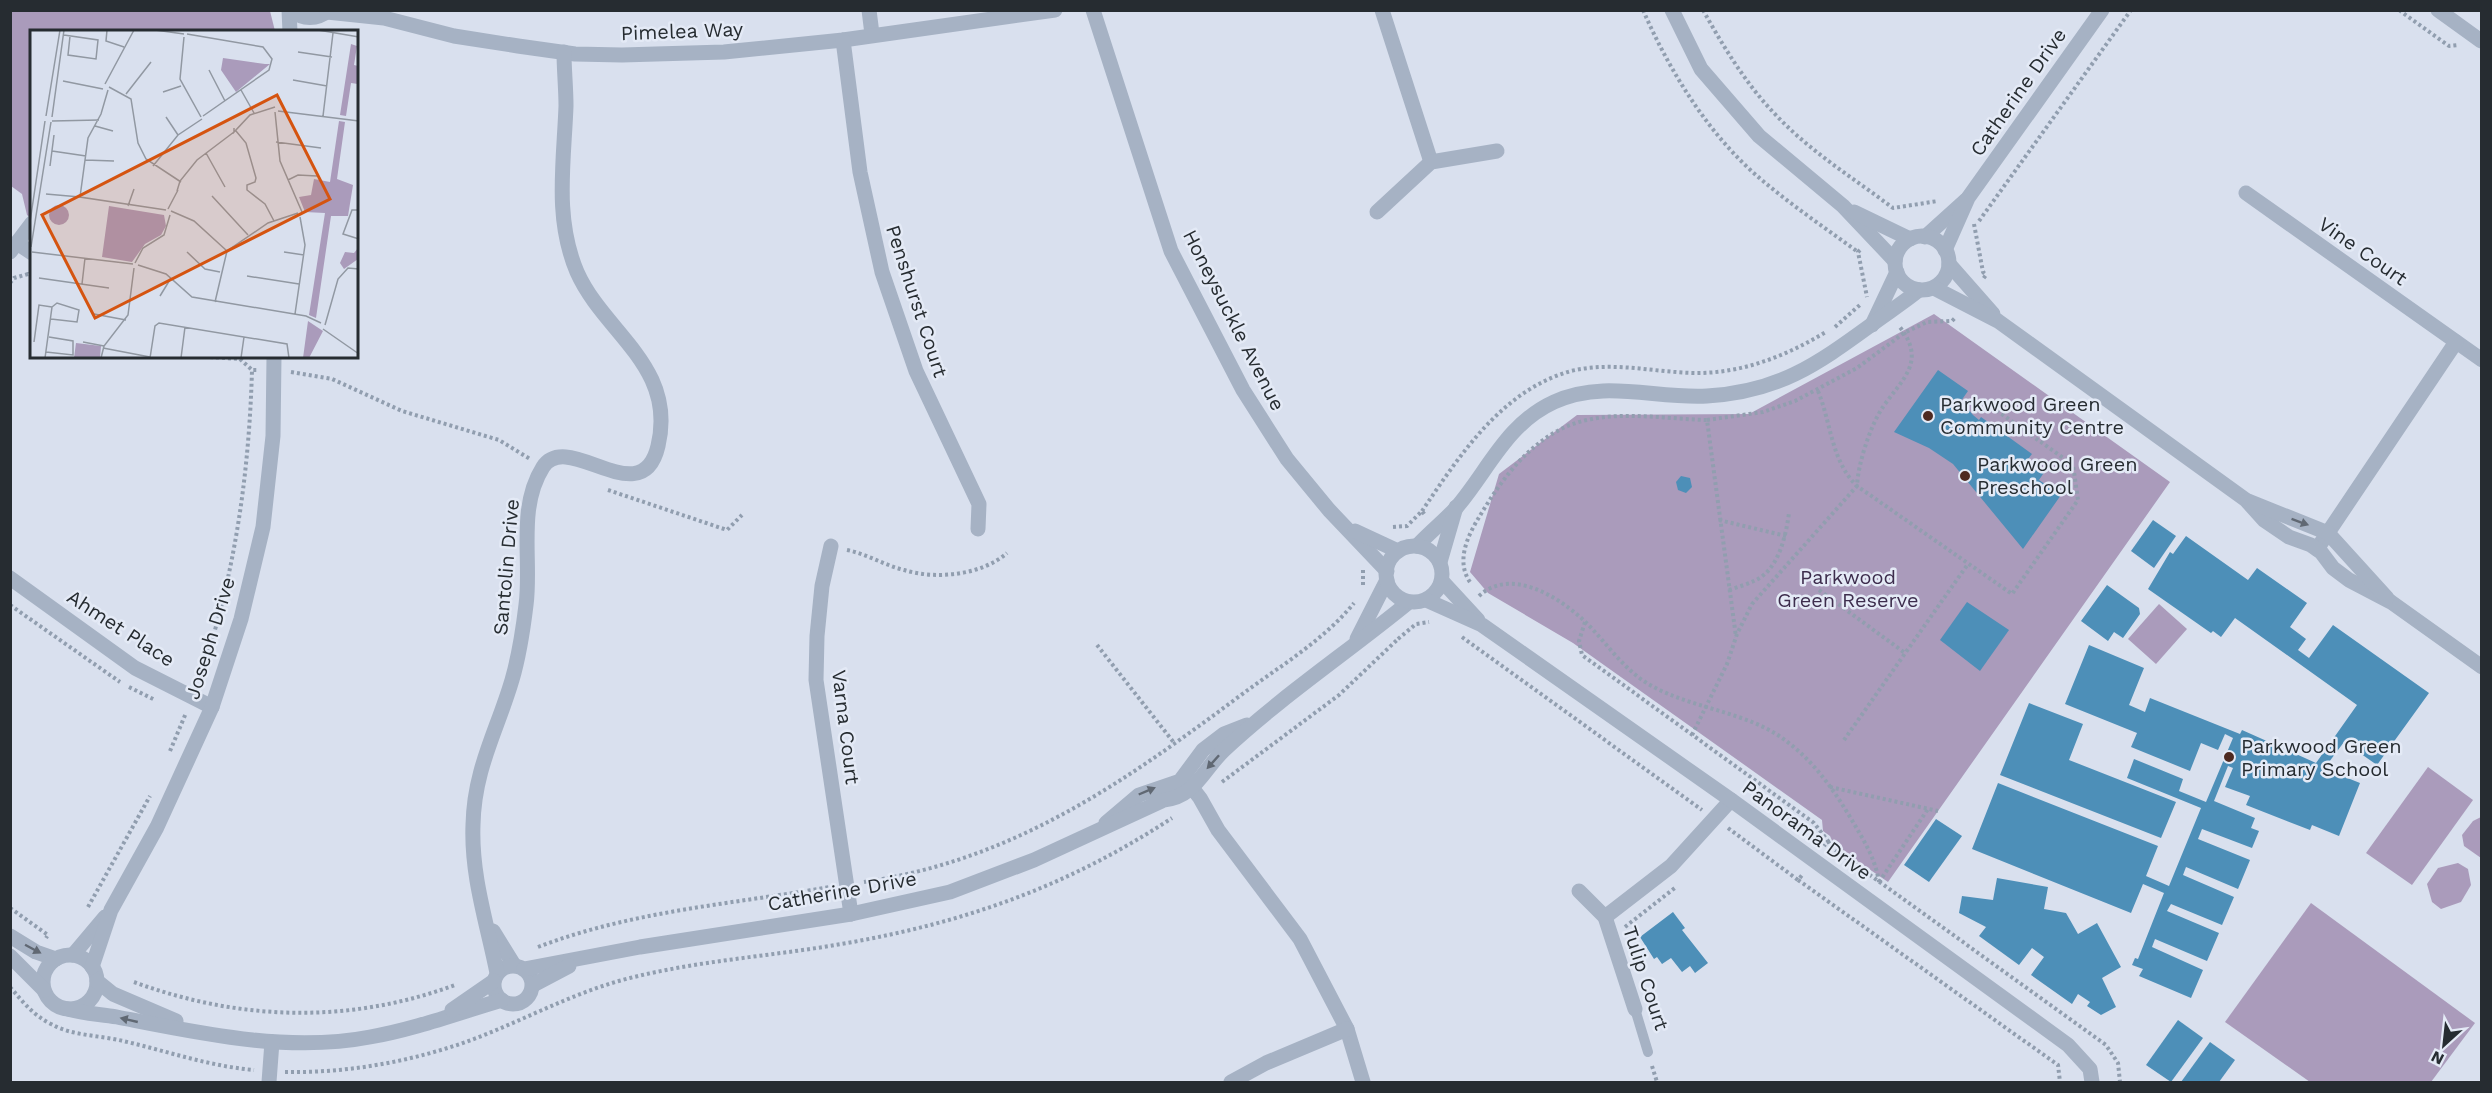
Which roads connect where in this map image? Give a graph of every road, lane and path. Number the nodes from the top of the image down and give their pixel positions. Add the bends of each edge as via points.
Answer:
1 (290, 10) edge
2 (869, 10) edge
3 (1055, 10) edge
4 (1093, 10) edge
5 (1383, 10) edge
6 (1703, 10) edge
7 (2102, 10) edge
8 (2131, 10) edge
9 (2438, 10) edge
10 (1676, 12) edge
11 (326, 13) edge
12 (378, 14) edge
13 (290, 30) edge
14 (313, 30) edge
15 (872, 34) junction
16 (843, 40) junction
17 (2481, 41) edge
18 (569, 53) junction
19 (1497, 151) dead end
20 (1431, 162) junction
21 (2246, 194) dead end
22 (1893, 208) junction
23 (1958, 211) junction
24 (1377, 212) dead end
25 (30, 226) edge
26 (1976, 226) junction
27 (1876, 230) junction
28 (1917, 238) junction
29 (14, 248) edge
30 (30, 252) edge
31 (1947, 257) junction
32 (1896, 266) junction
33 (30, 276) edge
34 (10, 283) edge
35 (1926, 289) junction
36 (1971, 297) junction
37 (1885, 311) junction
38 (1904, 333) junction
39 (2456, 342) junction
40 (225, 358) edge
41 (2481, 360) edge
42 (275, 364) edge
43 (252, 370) junction
44 (1818, 391) junction
45 (1982, 400) dead end
46 (1707, 420) junction
47 (543, 467) junction
48 (1857, 486) junction
49 (602, 487) dead end
50 (2246, 500) junction
51 (1789, 513) dead end
52 (742, 514) dead end
53 (1719, 520) junction
54 (1345, 524) junction
55 (1387, 525) dead end
56 (1443, 528) junction
57 (978, 529) dead end
58 (2328, 533) junction
59 (1786, 536) junction
60 (1467, 539) junction
61 (831, 546) joint
62 (1417, 546) junction
63 (2317, 549) junction
64 (1398, 551) junction
65 (1007, 553) dead end
66 (1355, 562) dead end
67 (1440, 562) junction
68 (1968, 564) junction
69 (1387, 575) junction
70 (10, 578) edge
71 (1442, 581) junction
72 (1729, 590) junction
73 (1819, 590) dead end
74 (1480, 595) junction
75 (1426, 600) junction
76 (1409, 602) junction
77 (2391, 602) junction
78 (1354, 603) junction
79 (1467, 608) junction
80 (1375, 621) junction
81 (1482, 625) junction
82 (1439, 626) dead end
83 (1736, 638) junction
84 (1097, 645) dead end
85 (1905, 653) junction
86 (2481, 667) edge
87 (193, 698) junction
88 (212, 707) junction
89 (1705, 708) junction
90 (1692, 735) dead end
91 (1844, 740) dead end
92 (1175, 744) junction
93 (165, 762) dead end
94 (1830, 787) junction
95 (1186, 788) junction
96 (152, 792) dead end
97 (1731, 800) junction
98 (1928, 809) junction
99 (1938, 812) dead end
100 (1828, 841) dead end
101 (1798, 879) dead end
102 (1879, 882) junction
103 (847, 884) junction
104 (1579, 891) dead end
105 (111, 910) junction
106 (851, 914) junction
107 (83, 916) dead end
108 (1605, 917) junction
109 (485, 918) junction
110 (10, 936) edge
111 (505, 951) junction
112 (73, 955) junction
113 (10, 956) edge
114 (56, 959) junction
115 (580, 960) junction
116 (519, 967) junction
117 (95, 974) junction
118 (496, 977) junction
119 (128, 979) dead end
120 (463, 981) dead end
121 (533, 985) junction
122 (44, 990) junction
123 (502, 1000) junction
124 (68, 1009) junction
125 (1635, 1009) joint
126 (436, 1020) junction
127 (1347, 1029) junction
128 (207, 1032) junction
129 (272, 1042) junction
130 (1648, 1052) dead end
131 (269, 1083) edge
132 (1231, 1083) edge
133 (1363, 1083) edge
134 (2060, 1083) edge
135 (2092, 1083) edge
136 (2121, 1083) edge

1 - 11 street, Pimelea Way via 303,17
1 - 13 street
2 - 15 street
3 - 15 street, Pimelea Way
4 - 54 street, Honeysuckle Avenue via 1171,251 1249,400 1287,459
5 - 20 street
6 - 22 path via 1746,78 1774,113 1812,148
7 - 23 street, Catherine Drive
8 - 26 path
9 - 17 street
10 - 27 street via 1701,69 1759,135
11 - 12 street, Pimelea Way
11 - 14 street
12 - 18 street, Pimelea Way via 454,36
15 - 16 street, Pimelea Way
16 - 18 street, Pimelea Way via 684,54
16 - 57 street, Penshurst Court via 860,172 882,272 920,382 979,504
18 - 47 street via 561,203 566,235 577,271 590,294 651,375 660,427 654,458 640,472 620,473 572,457 558,457
19 - 20 street
20 - 24 street
21 - 39 street, Vine Court
22 - 23 path via 1938,201
22 - 27 path
23 - 26 path
23 - 28 street, Catherine Drive
23 - 31 street, Catherine Drive
25 - 29 street
26 - 36 path via 1986,275
27 - 28 street
27 - 32 street
27 - 37 path via 1858,252 1865,296
28 - 31 street via 1933,239
28 - 32 street via 1898,252
29 - 30 street
31 - 35 street via 1945,278
31 - 36 street
32 - 35 street via 1905,284
32 - 37 street
33 - 34 path via 14,278
35 - 36 street
35 - 37 street
36 - 38 path via 1952,321 1927,322
36 - 50 street via 1998,321
37 - 38 path
37 - 56 street via 1853,341 1809,369 1772,384 1707,396 1599,390 1553,403 1520,424 1494,452
38 - 44 path
38 - 48 path via 1911,359 1910,373 1882,408 1857,468
39 - 41 street, Vine Court
39 - 58 street
40 - 43 path via 240,359
42 - 43 path
42 - 47 path via 332,379 402,411 499,440
42 - 88 street, Joseph Drive via 273,436 263,527 241,619
43 - 87 path via 240,522 220,614
44 - 46 path via 1763,411
44 - 48 path via 1846,476
45 - 68 path via 2073,465 2078,500 2012,594
46 - 53 path
46 - 60 path via 1630,416 1570,425 1540,441 1513,467
47 - 109 street, Santolin Drive via 526,531 527,601 523,632 512,679 478,775 473,824 474,875
48 - 68 path
48 - 83 path via 1752,604
49 - 52 path via 728,530
50 -> 58 street
50 - 63 street via 2264,520
51 - 59 path
53 - 59 path
53 - 72 path
54 - 64 street, Honeysuckle Avenue
54 - 69 street, Honeysuckle Avenue
55 - 56 path via 1407,526 1422,511
56 - 60 path
56 - 62 street
56 - 67 street
58 - 63 street
58 - 77 street
59 - 72 path via 1775,561 1759,579
60 - 74 path via 1464,574
61 - 65 path via 876,557 902,570 935,574 980,569
61 - 103 street, Varna Court via 822,586 816,680
62 - 64 street
62 - 67 street via 1434,554
63 - 77 street via 2341,574
64 - 69 street
66 - 78 path via 1363,570 1364,585
67 - 71 street
68 - 85 path
69 - 76 street via 1395,594
69 - 80 street
70 - 87 street, Ahmet Place via 135,668
71 - 75 street
71 - 79 street, Panorama Drive
72 - 83 path
73 - 85 path
74 - 79 path
74 - 89 path via 1490,586 1507,584 1541,591 1580,616 1628,669 1650,686
75 - 76 street
75 - 81 street, Panorama Drive
76 - 80 street
77 - 86 street
78 - 80 path
78 - 92 path via 1318,638
79 - 81 street, Panorama Drive
80 - 82 path via 1398,639 1416,624 1428,622
80 - 95 street via 1356,641 1255,721
81 - 97 street, Panorama Drive
83 - 89 path
84 - 92 path
85 - 91 path
87 - 88 street, Ahmet Place
87 - 93 path
88 - 105 street, Joseph Drive via 157,827
89 - 90 path
89 - 94 path via 1781,737 1808,759
92 - 103 path via 1102,794 1005,842 911,873
94 - 98 path
94 - 102 path via 1876,861
95 - 106 street, Catherine Drive via 1034,860 950,892
95 - 127 street via 1300,939
96 - 107 path
97 - 108 street, Tulip Court via 1671,866
97 - 135 street, Panorama Drive via 2068,1045 2090,1069
98 - 99 path
98 - 102 path
100 - 102 path
101 - 134 path via 2058,1065
102 - 136 path via 2106,1045 2118,1063
103 - 106 street, Varna Court
103 - 111 path via 639,917 568,935 529,950 515,945
104 - 108 street, Tulip Court
105 - 112 street, Joseph Drive
105 - 117 street, Joseph Drive
106 - 115 street, Catherine Drive
108 - 125 street, Tulip Court
109 - 111 street, Santolin Drive
109 - 118 street, Santolin Drive
110 -> 114 street
111 - 116 street, Santolin Drive
112 - 114 street
112 - 117 street via 80,957
113 - 122 street
114 - 122 street via 45,972
115 - 116 street, Catherine Drive
115 - 121 street, Catherine Drive
116 - 118 street
116 - 121 street via 529,973
117 - 124 street via 92,998
117 - 128 street via 113,994
118 - 123 street via 495,992
118 - 126 street
119 - 120 path via 202,1003 288,1014 370,1008 422,997
121 - 123 street via 525,1000 513,1004
122 - 124 street via 53,1003
123 - 126 street
128 -> 124 street
125 - 130 lane, Tulip Court
126 - 129 street via 369,1038
127 - 132 street via 1266,1063
127 - 133 street
128 - 129 street
129 - 131 street

